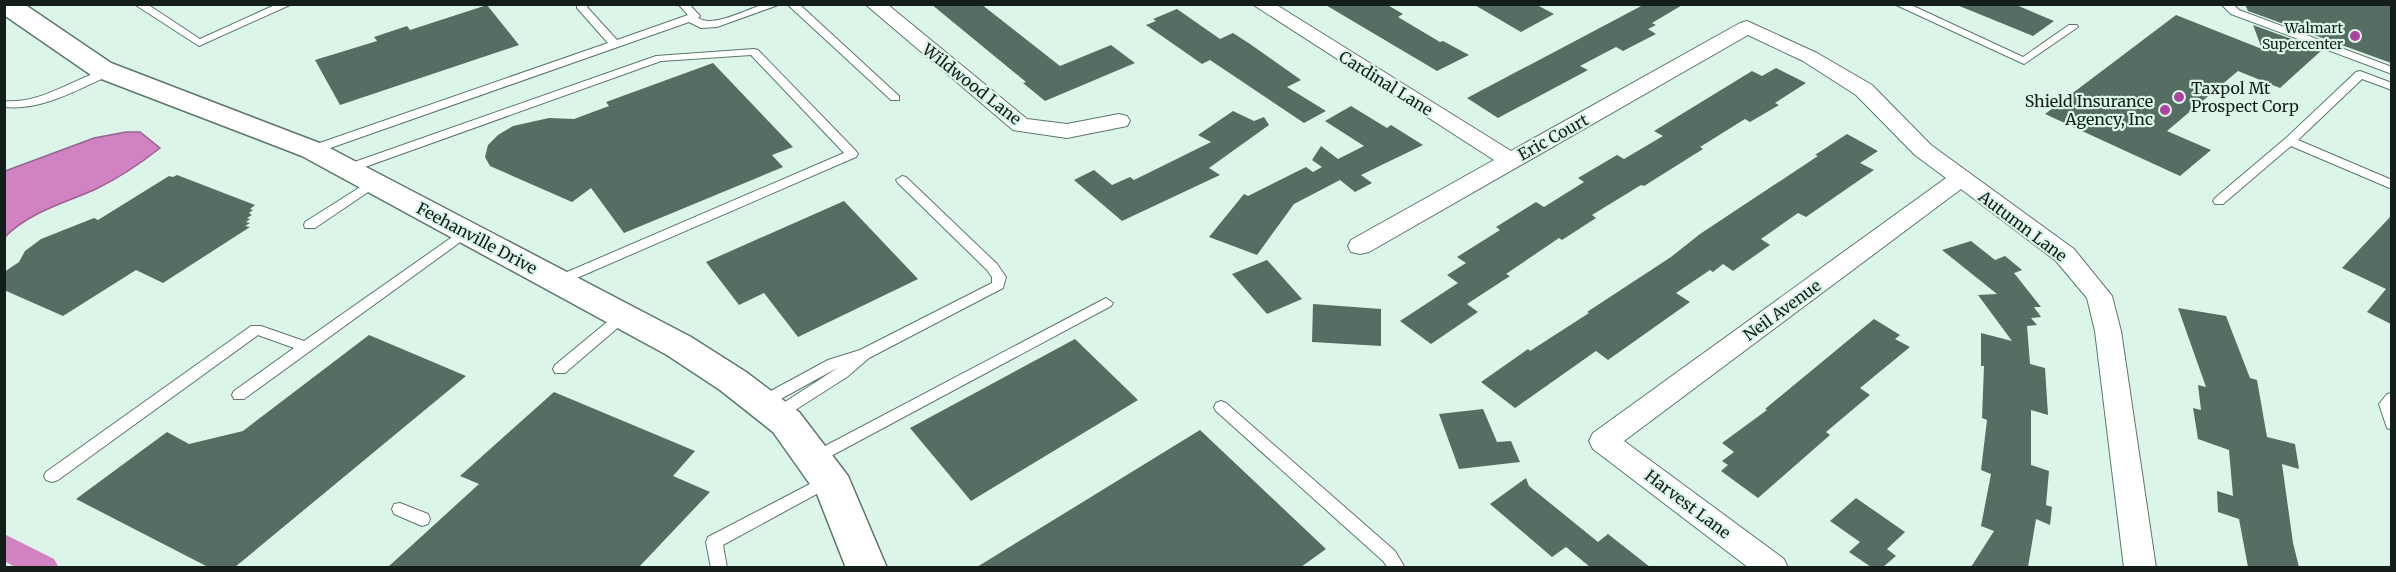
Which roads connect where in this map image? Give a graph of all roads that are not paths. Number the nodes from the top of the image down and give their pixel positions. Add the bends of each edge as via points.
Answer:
1 (6, 4) edge
2 (139, 4) edge
3 (287, 4) edge
4 (585, 4) edge
5 (683, 4) edge
6 (776, 4) edge
7 (792, 4) edge
8 (874, 4) edge
9 (1260, 4) edge
10 (1899, 4) edge
11 (2226, 4) edge
12 (690, 18) junction
13 (1747, 27) joint
14 (2073, 27) dead end
15 (615, 44) junction
16 (2391, 71) edge
17 (108, 72) junction
18 (2391, 87) edge
19 (895, 98) dead end
20 (4, 104) edge
21 (1119, 121) dead end
22 (2290, 141) junction
23 (312, 150) junction
24 (1511, 160) junction
25 (360, 176) junction
26 (1960, 179) junction
27 (902, 180) dead end
28 (2391, 185) edge
29 (2219, 201) dead end
30 (310, 225) dead end
31 (465, 232) junction
32 (1360, 246) dead end
33 (558, 281) junction
34 (1106, 303) dead end
35 (623, 316) junction
36 (305, 347) junction
37 (560, 369) dead end
38 (239, 395) dead end
39 (2391, 399) edge
40 (1221, 407) dead end
41 (769, 409) junction
42 (2391, 424) edge
43 (1603, 441) joint
44 (821, 469) junction
45 (52, 476) dead end
46 (400, 509) dead end
47 (422, 519) dead end
48 (719, 567) edge
49 (867, 567) edge
50 (1396, 567) edge
51 (1773, 567) edge
52 (2140, 567) edge

1 - 17 street, Feehanville Drive
2 - 3 lane via 199,43
4 - 15 lane via 580,6
5 - 12 lane via 695,16
6 - 12 lane via 709,26
7 - 19 lane
8 - 21 street, Wildwood Lane via 1021,125 1067,131
9 - 24 street, Cardinal Lane
10 - 14 lane via 2024,61
11 - 16 lane via 2235,12
12 - 15 lane
13 - 24 street, Eric Court
13 - 26 street, Autumn Lane via 1810,57 1864,90 1923,150
15 - 23 lane
17 - 20 lane via 43,98 14,106
17 - 23 street, Feehanville Drive
18 - 22 lane via 2360,74
22 - 28 lane
22 - 29 lane
23 - 25 street, Feehanville Drive
24 - 32 street, Eric Court
25 - 30 lane
25 - 31 street, Feehanville Drive
25 - 33 lane via 660,58 754,52 852,154
26 - 43 street, Neil Avenue
26 - 52 street, Autumn Lane via 2065,255 2099,296 2108,331
27 - 41 lane via 992,267 999,277 998,285 864,354 833,364
31 - 33 street, Feehanville Drive
31 - 36 lane
33 - 35 street, Feehanville Drive
34 - 44 lane
35 - 37 lane
35 - 41 street, Feehanville Drive via 734,381
36 - 38 lane
36 - 45 lane via 256,329
39 - 42 lane via 2386,404
40 - 50 lane via 1389,556
41 - 44 street, Feehanville Drive via 786,422
43 - 51 street, Harvest Lane
44 - 48 lane via 714,542
44 - 49 street, Feehanville Drive
46 - 47 lane

